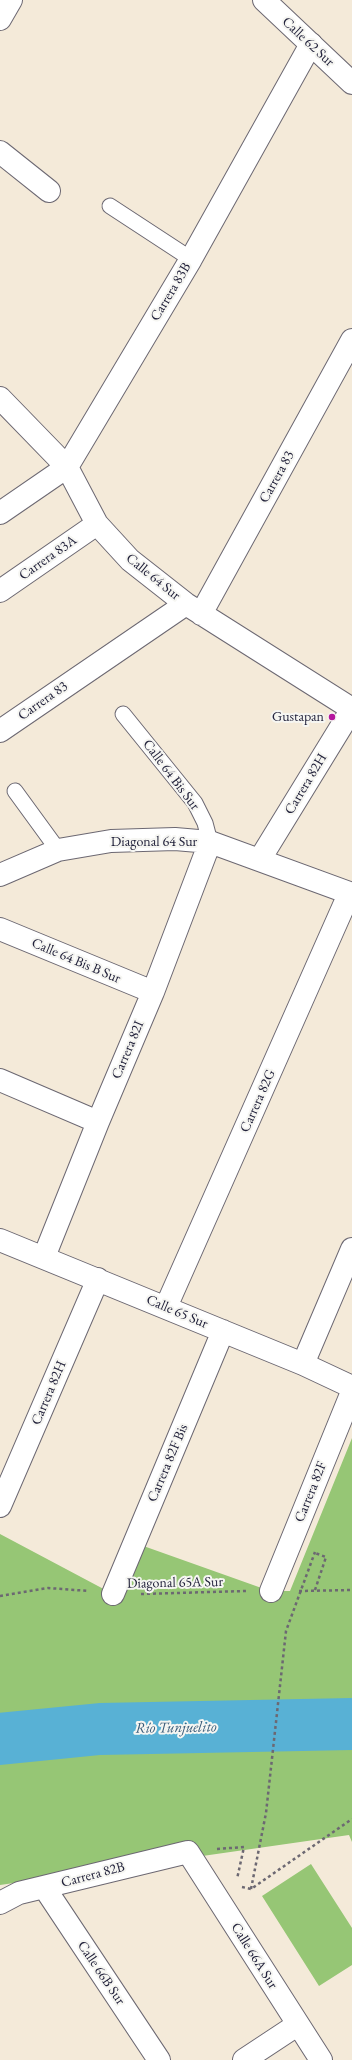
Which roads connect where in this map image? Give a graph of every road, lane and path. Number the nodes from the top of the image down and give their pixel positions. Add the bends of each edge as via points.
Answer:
1 (11, 0) edge
2 (264, 0) edge
3 (0, 20) edge
4 (311, 44) junction
5 (352, 83) edge
6 (0, 152) edge
7 (49, 191) dead end
8 (110, 206) dead end
9 (191, 259) junction
10 (352, 340) edge
11 (0, 398) edge
12 (67, 467) junction
13 (0, 513) edge
14 (97, 524) junction
15 (0, 591) edge
16 (194, 609) junction
17 (352, 709) edge
18 (123, 714) dead end
19 (0, 731) edge
20 (15, 791) dead end
21 (210, 842) junction
22 (58, 850) junction
23 (260, 859) junction
24 (0, 875) edge
25 (351, 894) edge
26 (0, 929) edge
27 (153, 992) junction
28 (0, 1080) edge
29 (98, 1122) junction
30 (0, 1240) edge
31 (352, 1249) edge
32 (44, 1257) junction
33 (98, 1279) junction
34 (166, 1307) junction
35 (223, 1331) junction
36 (303, 1364) junction
37 (352, 1387) edge
38 (352, 1392) edge
39 (0, 1506) edge
40 (315, 1590) junction
41 (352, 1590) edge
42 (270, 1591) junction
43 (113, 1594) junction
44 (0, 1596) edge
45 (352, 1819) edge
46 (188, 1852) junction
47 (44, 1887) junction
48 (252, 1889) junction
49 (0, 1903) edge
50 (297, 2025) junction
51 (159, 2060) edge
52 (244, 2060) edge
53 (321, 2060) edge

1 - 3 street
2 - 4 street, Calle 62 Sur
4 - 5 street, Calle 62 Sur
4 - 9 street, Carrera 83B
6 - 7 street
8 - 9 lane
9 - 12 street, Carrera 83B
10 - 16 street, Carrera 83
11 - 12 street, Calle 64 Sur
12 - 13 street, Carrera 83B
12 - 14 street, Calle 64 Sur
14 - 15 street, Carrera 83A
14 - 16 street, Calle 64 Sur via 130,560
16 - 17 street, Calle 64 Sur
16 - 19 street, Carrera 83
17 - 23 street, Carrera 82H
18 - 21 lane, Calle 64 Bis Sur via 195,803 205,823
20 - 22 lane
21 - 22 street, Diagonal 64 Sur via 176,839 111,841
21 - 23 street, Diagonal 64 Sur
21 - 27 street, Carrera 82I
22 - 24 street, Diagonal 64 Sur
23 - 25 street, Diagonal 64 Sur
25 - 34 street, Carrera 82G
26 - 27 street, Calle 64 Bis B Sur
27 - 29 street, Carrera 82I
28 - 29 street
29 - 32 street, Carrera 82I
30 - 32 street, Calle 65 Sur
31 - 36 street
32 - 33 street, Calle 65 Sur
33 - 34 street, Calle 65 Sur
33 - 39 street, Carrera 82H
34 - 35 street, Calle 65 Sur
35 - 36 street, Calle 65 Sur
35 - 43 street, Carrera 82F Bis
36 - 37 street, Calle 65 Sur
38 - 42 street, Carrera 82F
40 - 41 path, Diagonal 65A Sur
40 - 42 path, Diagonal 65A Sur
40 - 48 path, bridge via 326,1556 315,1552 286,1631 266,1813
42 - 43 path, Diagonal 65A Sur
43 - 44 path, Diagonal 65A Sur via 48,1588
45 - 48 path
46 - 47 street, Carrera 82B
46 - 48 path via 244,1847 235,1886
46 - 50 street, Calle 66A Sur
47 - 49 street, Carrera 82B via 19,1893
47 - 51 street, Calle 66B Sur
50 - 52 street
50 - 53 street, Calle 66A Sur

